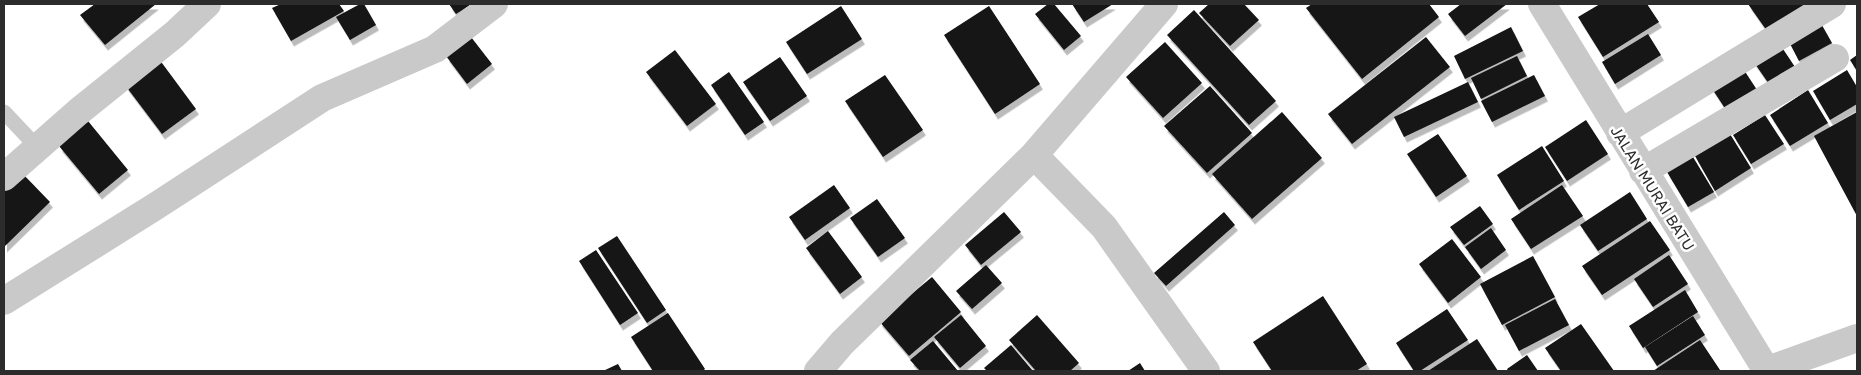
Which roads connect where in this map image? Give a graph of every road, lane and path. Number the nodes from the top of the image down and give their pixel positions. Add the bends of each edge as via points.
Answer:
1 (206, 4) edge
2 (494, 4) edge
3 (1164, 4) edge
4 (1542, 4) edge
5 (1832, 4) edge
6 (1836, 58) dead end
7 (4, 112) edge
8 (1620, 133) junction
9 (37, 147) junction
10 (1034, 155) junction
11 (1643, 172) junction
12 (4, 177) edge
13 (4, 301) edge
14 (1857, 338) edge
15 (818, 371) edge
16 (1206, 371) edge
17 (1766, 371) edge

1 - 9 street
2 - 13 street via 435,49 322,98
3 - 10 street
4 - 8 street, JALAN MURAI BATU
5 - 8 street
6 - 11 street
7 - 9 lane
8 - 11 street, JALAN MURAI BATU
9 - 12 street
10 - 15 street via 842,343
10 - 16 street via 1104,227
11 - 17 street, JALAN MURAI BATU
14 - 17 street

